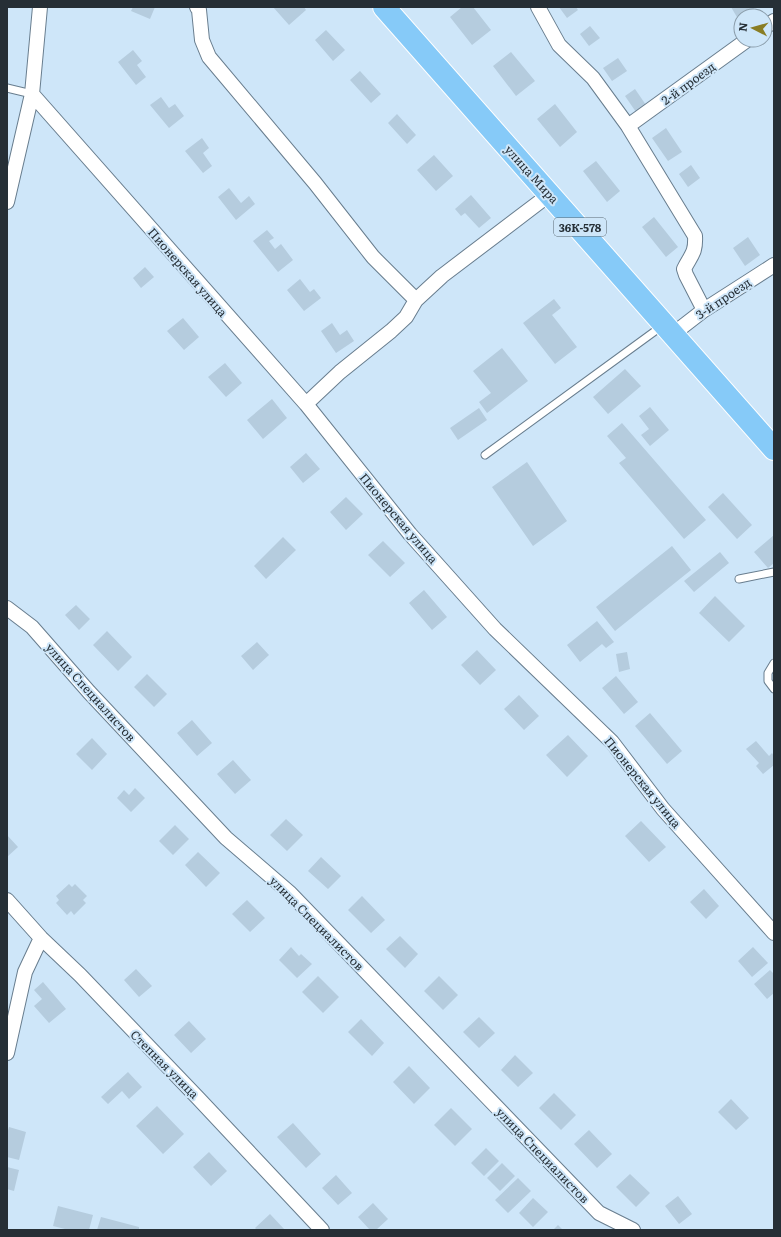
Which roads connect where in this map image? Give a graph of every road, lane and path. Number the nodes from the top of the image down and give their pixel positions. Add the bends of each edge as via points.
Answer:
1 (40, 7) edge
2 (197, 7) edge
3 (384, 7) edge
4 (538, 7) edge
5 (736, 48) edge
6 (7, 88) edge
7 (32, 94) junction
8 (628, 126) junction
9 (550, 194) junction
10 (7, 202) edge
11 (774, 265) edge
12 (416, 300) junction
13 (704, 310) junction
14 (669, 329) junction
15 (306, 404) junction
16 (774, 449) edge
17 (485, 456) dead end
18 (774, 572) edge
19 (739, 579) dead end
20 (7, 608) edge
21 (774, 663) edge
22 (774, 689) edge
23 (7, 900) edge
24 (774, 933) edge
25 (41, 938) junction
26 (7, 1053) edge
27 (322, 1230) edge
28 (633, 1230) edge

1 - 7 street
2 - 12 street via 200,10 202,40 209,57 315,183 373,257
3 - 9 main road, улица Мира / 36К-578
4 - 8 street via 559,45 593,78
5 - 8 street, 2-й проезд
6 - 7 lane
7 - 10 street
7 - 15 street, Пионерская улица
8 - 13 street via 695,236 693,256 684,269
9 - 12 street via 442,276
9 - 14 main road, улица Мира / 36К-578
11 - 13 street, 3-й проезд
12 - 15 street via 406,317
13 - 14 street, 3-й проезд
14 - 16 main road, улица Мира / 36К-578
14 - 17 lane
15 - 24 street, Пионерская улица via 410,534 495,629 612,742 663,809
18 - 19 lane
20 - 28 street, улица Специалистов via 32,627 89,692 226,838 290,893 599,1213
21 - 22 lane via 768,673 768,681
23 - 25 street, Степная улица
25 - 26 street via 25,972
25 - 27 street, Степная улица via 80,975

